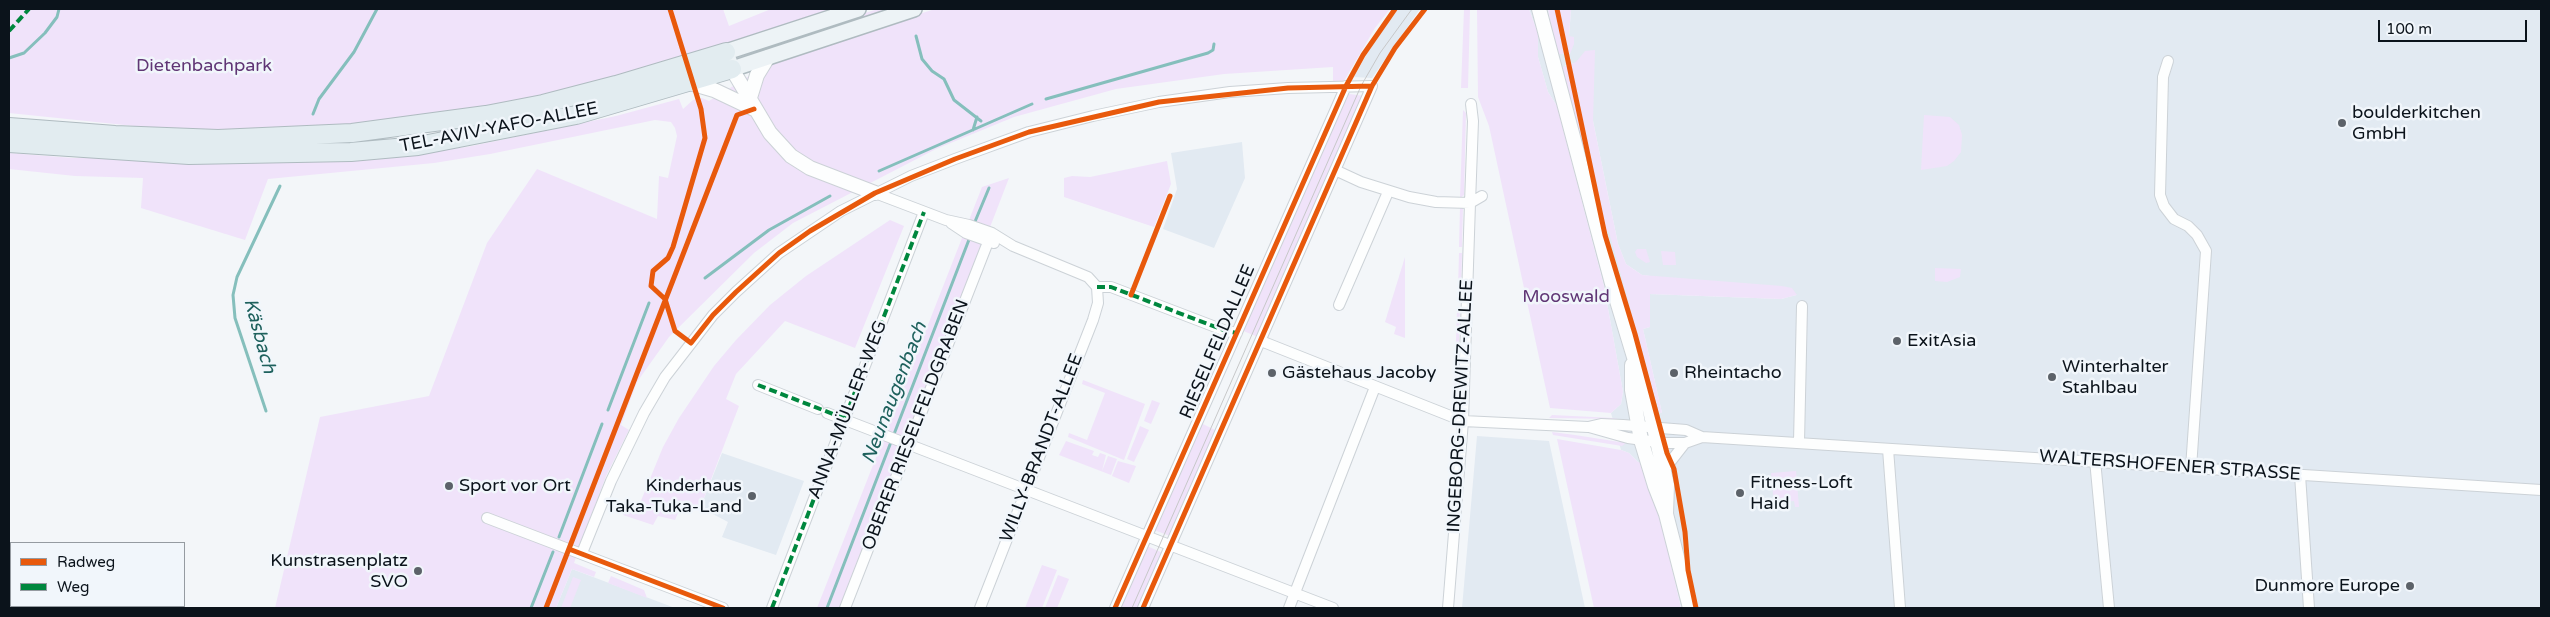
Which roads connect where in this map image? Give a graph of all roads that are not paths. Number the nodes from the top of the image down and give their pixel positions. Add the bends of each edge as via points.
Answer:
1 (858, 9) edge
2 (914, 9) edge
3 (1539, 9) edge
4 (726, 52) junction
5 (768, 57) junction
6 (2168, 61) dead end
7 (732, 69) junction
8 (690, 83) junction
9 (1346, 86) junction
10 (747, 104) junction
11 (1471, 104) dead end
12 (9, 127) edge
13 (9, 143) edge
14 (1335, 170) junction
15 (1388, 192) junction
16 (875, 193) junction
17 (1482, 196) dead end
18 (1470, 203) junction
19 (924, 212) junction
20 (983, 237) junction
21 (1097, 287) junction
22 (1339, 305) dead end
23 (1802, 306) dead end
24 (1236, 332) junction
25 (1261, 341) junction
26 (1632, 352) junction
27 (758, 385) dead end
28 (1375, 387) junction
29 (846, 419) junction
30 (1463, 421) junction
31 (1638, 426) junction
32 (1588, 427) junction
33 (1654, 428) junction
34 (1702, 437) junction
35 (1641, 440) junction
36 (1657, 442) junction
37 (1799, 442) junction
38 (905, 443) junction
39 (1685, 443) junction
40 (1888, 449) junction
41 (2096, 460) junction
42 (1667, 465) junction
43 (2191, 468) junction
44 (2300, 476) junction
45 (1026, 489) junction
46 (2541, 490) edge
47 (1666, 514) junction
48 (487, 518) dead end
49 (1147, 536) junction
50 (1170, 546) junction
51 (582, 553) junction
52 (1295, 594) junction
53 (723, 608) edge
54 (772, 608) edge
55 (845, 608) edge
56 (980, 608) edge
57 (1116, 608) edge
58 (1143, 608) edge
59 (1289, 608) edge
60 (1333, 608) edge
61 (1448, 608) edge
62 (1690, 608) edge
63 (1900, 608) edge
64 (2109, 608) edge
65 (2309, 608) edge

1 - 4 main road, TEL-AVIV-YAFO-ALLEE
2 - 5 main road, TEL-AVIV-YAFO-ALLEE
3 - 26 main road
4 - 7 main road
4 - 12 highway, TEL-AVIV-YAFO-ALLEE via 543,104 352,133 218,139 87,134
5 - 7 main road, TEL-AVIV-YAFO-ALLEE
5 - 10 main road via 757,75
6 - 43 street via 2163,77 2160,195 2174,219 2197,234 2206,251
7 - 8 highway, TEL-AVIV-YAFO-ALLEE
7 - 10 main road via 729,84
8 - 10 main road
8 - 13 highway, TEL-AVIV-YAFO-ALLEE via 531,125 418,146 350,152 189,155
9 - 14 street via 1372,86
9 - 16 street via 1230,92 1094,116 1029,132
9 - 24 street, RIESELFELDALLEE
10 - 16 main road via 781,146 802,165
11 - 18 street, INGEBORG-DREWITZ-ALLEE
14 - 15 street
14 - 25 street
15 - 18 street via 1436,202
15 - 22 street
16 - 19 street
16 - 51 street via 841,211 779,253 713,316 665,376 644,413 610,481
17 - 18 street
18 - 30 street, INGEBORG-DREWITZ-ALLEE
19 - 20 street
19 - 29 street, ANNA-MÜLLER-WEG
20 - 21 street via 1080,273 1094,281
20 - 38 street, OBERER RIESELFELDGRABEN
21 - 24 street via 1111,288
21 - 45 street, WILLY-BRANDT-ALLEE via 1098,303 1093,320
23 - 37 street
24 - 49 street, RIESELFELDALLEE
25 - 28 street
25 - 50 street
26 - 31 main road via 1632,390
26 - 33 main road
27 - 29 street
28 - 30 street
28 - 52 street
29 - 38 street
29 - 54 street, ANNA-MÜLLER-WEG
30 - 32 street
30 - 61 street, INGEBORG-DREWITZ-ALLEE
31 - 32 street, WALTERSHOFENER STRASSE via 1602,424
31 - 33 street, WALTERSHOFENER STRASSE
31 - 35 main road
32 - 35 street, WALTERSHOFENER STRASSE
33 - 34 street, WALTERSHOFENER STRASSE via 1686,430
33 - 36 main road
34 - 37 street, WALTERSHOFENER STRASSE
34 - 39 street, WALTERSHOFENER STRASSE
35 - 36 street, WALTERSHOFENER STRASSE
35 - 47 main road
36 - 39 street, WALTERSHOFENER STRASSE
36 - 42 main road
37 - 40 street, WALTERSHOFENER STRASSE
38 - 45 street
38 - 55 street, OBERER RIESELFELDGRABEN
39 - 42 street, WALTERSHOFENER STRASSE
40 - 41 street, WALTERSHOFENER STRASSE
40 - 63 street
41 - 43 street, WALTERSHOFENER STRASSE
41 - 64 street
42 - 47 main road
43 - 44 street, WALTERSHOFENER STRASSE
44 - 46 street, WALTERSHOFENER STRASSE
44 - 65 street
45 - 49 street
45 - 56 street, WILLY-BRANDT-ALLEE
47 - 62 main road
48 - 51 street
49 - 50 street
49 - 57 street, RIESELFELDALLEE
50 - 52 street
50 - 58 street
51 - 53 street
52 - 59 street
52 - 60 street

